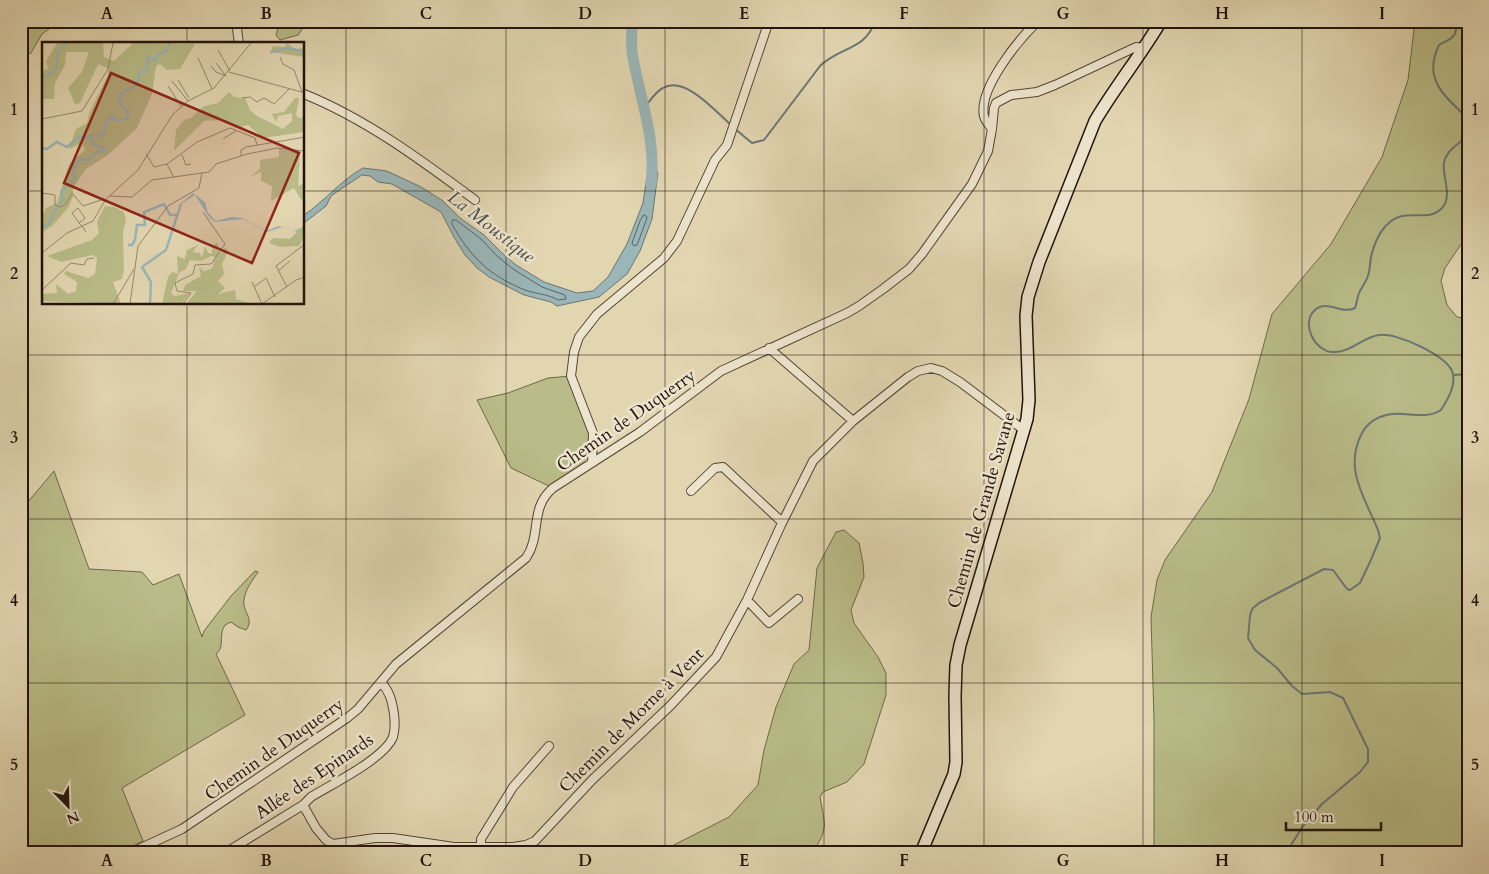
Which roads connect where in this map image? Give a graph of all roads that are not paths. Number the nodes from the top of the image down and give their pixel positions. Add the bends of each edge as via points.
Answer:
1 (236, 21) edge
2 (769, 21) edge
3 (1038, 21) edge
4 (1161, 21) edge
5 (239, 42) edge
6 (1145, 48) junction
7 (305, 94) edge
8 (992, 129) junction
9 (475, 200) dead end
10 (769, 348) junction
11 (853, 421) junction
12 (1025, 430) junction
13 (592, 462) junction
14 (691, 491) dead end
15 (782, 522) junction
16 (747, 600) junction
17 (798, 600) dead end
18 (381, 682) junction
19 (549, 746) dead end
20 (303, 805) junction
21 (481, 847) junction
22 (924, 852) edge
23 (130, 853) edge
24 (225, 853) edge

1 - 5 street
2 - 13 street via 727,144 715,160 677,241 664,258 597,314 579,337 571,376 593,432
3 - 8 street via 1026,32 990,85 984,117
4 - 6 street, Chemin de Grande Savane
6 - 8 street, Chemin de Duquerry via 1136,47 1037,92 1002,99 994,108
6 - 12 street, Chemin de Grande Savane via 1095,121 1033,280 1026,316 1029,400
7 - 9 street via 362,122
8 - 10 street, Chemin de Duquerry via 988,151 972,184 909,269 859,306
10 - 11 street
10 - 13 street, Chemin de Duquerry via 722,372 640,432
11 - 12 street, Chemin de Morne à Vent via 908,377 931,368 960,382
11 - 15 street, Chemin de Morne à Vent via 813,461
12 - 22 street, Chemin de Grande Savane via 958,659 954,774
13 - 18 street, Chemin de Duquerry via 547,493 537,510 533,544 526,558 401,660
14 - 15 street via 716,468 723,467
15 - 16 street, Chemin de Morne à Vent
16 - 17 street via 769,623
16 - 21 street, Chemin de Morne à Vent via 716,657 535,841 513,847
18 - 20 street, Allée des Epinards via 392,700 395,725 386,748
18 - 23 street, Chemin de Duquerry via 358,709 211,811 182,829
19 - 21 street via 513,787 481,839
20 - 21 street, Chemin de Morne à Vent via 316,828 333,844 393,838 454,847
20 - 24 street, Allée des Epinards

